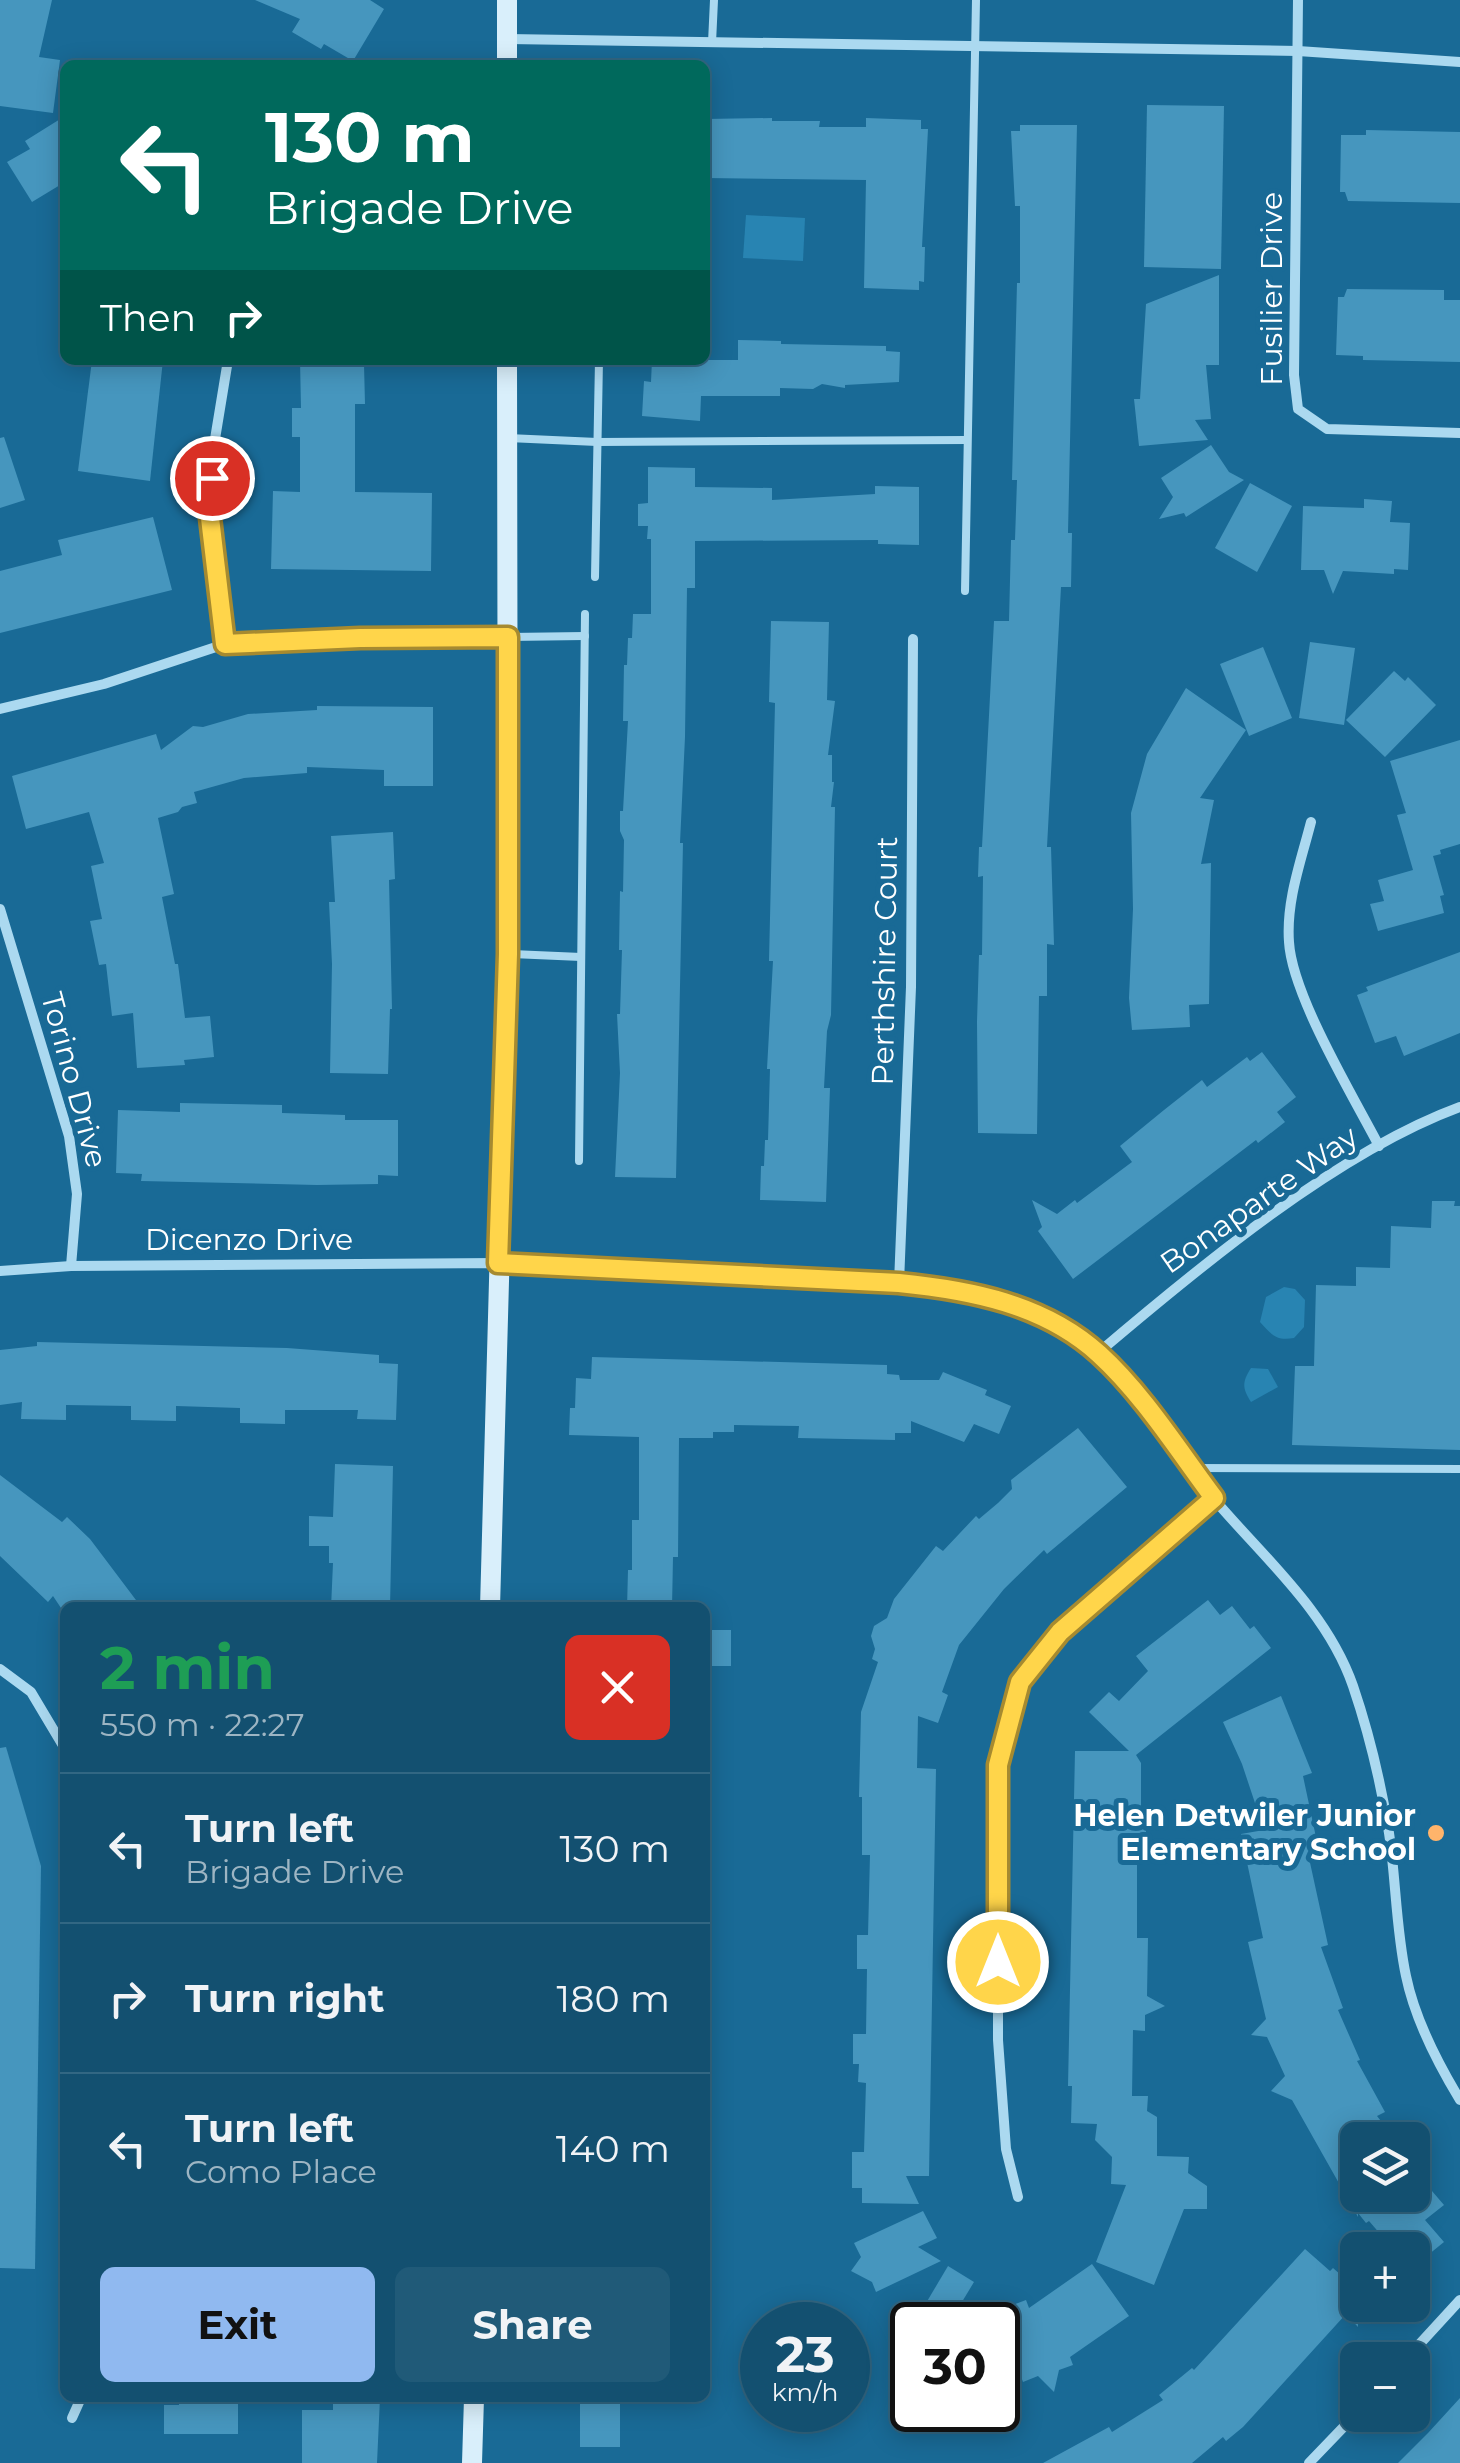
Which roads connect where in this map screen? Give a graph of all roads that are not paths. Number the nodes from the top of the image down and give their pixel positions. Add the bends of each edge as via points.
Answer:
1 (507, 0) edge
2 (714, 0) edge
3 (976, 0) edge
4 (1298, 0) edge
5 (506, 39) junction
6 (712, 43) junction
7 (974, 48) junction
8 (1298, 51) junction
9 (506, 60) edge
10 (1460, 62) edge
11 (227, 365) edge
12 (507, 365) edge
13 (599, 365) edge
14 (1460, 433) edge
15 (508, 438) junction
16 (967, 440) junction
17 (597, 442) junction
18 (595, 577) dead end
19 (966, 591) dead end
20 (585, 614) dead end
21 (584, 636) junction
22 (508, 637) junction
23 (913, 639) dead end
24 (225, 644) junction
25 (0, 709) edge
26 (1311, 822) dead end
27 (0, 909) edge
28 (508, 954) junction
29 (581, 957) junction
30 (1460, 1106) edge
31 (1379, 1146) junction
32 (578, 1161) dead end
33 (498, 1263) junction
34 (70, 1266) junction
35 (0, 1270) edge
36 (899, 1283) junction
37 (1098, 1353) junction
38 (1191, 1468) junction
39 (1460, 1470) edge
40 (1214, 1498) junction
41 (490, 1602) edge
42 (0, 1668) edge
43 (60, 1741) edge
44 (1460, 2100) edge
45 (1018, 2197) dead end
46 (1460, 2300) edge
47 (1422, 2342) edge
48 (78, 2402) edge
49 (474, 2402) edge
50 (72, 2418) dead end
51 (1340, 2431) edge
52 (472, 2463) edge
53 (1309, 2463) edge

1 - 5 main road
2 - 6 lane
3 - 7 lane
4 - 8 street, Fusilier Drive
5 - 6 street
5 - 9 main road
6 - 7 street
7 - 8 street
7 - 16 lane
8 - 10 street
8 - 14 street, Fusilier Drive via 1298,409 1327,429
11 - 24 street via 210,518
12 - 15 main road
13 - 17 lane
15 - 17 lane
15 - 22 main road
16 - 17 lane
16 - 19 lane
17 - 18 lane
20 - 21 lane
21 - 22 lane
21 - 29 lane
22 - 24 street
22 - 28 main road
23 - 36 street, Perthshire Court via 911,987
24 - 25 street
26 - 31 street via 1290,899 1289,945 1300,990
27 - 34 street, Torino Drive via 69,1136 77,1194
28 - 29 lane
28 - 33 main road
29 - 32 lane
30 - 31 street, Bonaparte Way
31 - 37 street, Bonaparte Way via 1238,1241
33 - 34 street, Dicenzo Drive
33 - 36 street, Dicenzo Drive
33 - 41 main road
34 - 35 street, Dicenzo Drive
36 - 37 street, Dicenzo Drive via 1010,1303
37 - 38 street, Dicenzo Drive
38 - 39 lane
38 - 40 street, Dicenzo Drive
40 - 44 street, Dicenzo Drive via 1284,1573 1352,1683 1389,1830 1406,1977 1433,2054
40 - 45 street via 1060,1632 1020,1682 998,1765 998,2040 1006,2149
42 - 43 street via 31,1692
46 - 47 street
48 - 50 street
49 - 52 main road
51 - 53 street

